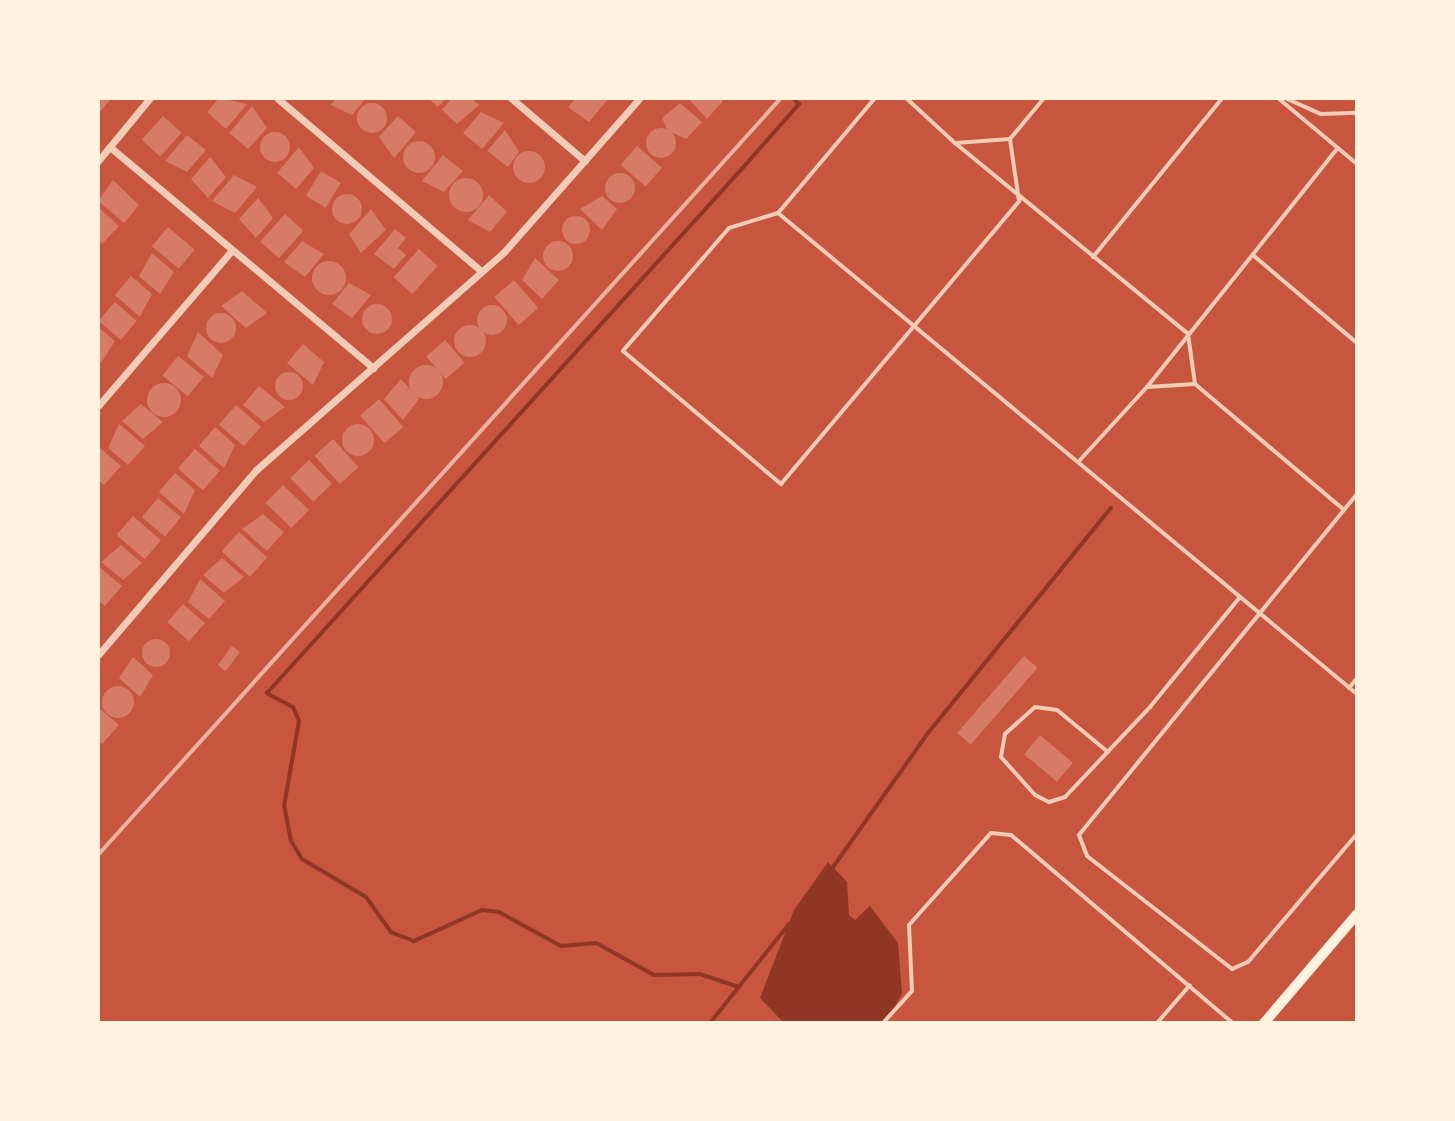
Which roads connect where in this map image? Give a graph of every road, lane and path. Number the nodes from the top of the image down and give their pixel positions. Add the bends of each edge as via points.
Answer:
1 (150, 98) edge
2 (277, 98) edge
3 (511, 98) edge
4 (640, 98) edge
5 (875, 98) edge
6 (906, 98) edge
7 (1044, 98) edge
8 (1222, 98) edge
9 (1278, 98) edge
10 (1285, 98) edge
11 (1357, 113) edge
12 (1010, 139) junction
13 (955, 143) junction
14 (110, 147) junction
15 (1338, 148) junction
16 (98, 161) edge
17 (585, 161) junction
18 (1357, 164) edge
19 (1019, 201) junction
20 (778, 213) junction
21 (232, 250) junction
22 (1254, 256) junction
23 (1093, 257) junction
24 (481, 271) junction
25 (917, 326) junction
26 (1188, 334) junction
27 (1357, 343) edge
28 (373, 368) junction
29 (1195, 384) junction
30 (1147, 387) junction
31 (98, 406) edge
32 (1080, 460) junction
33 (1357, 494) edge
34 (1344, 510) junction
35 (1240, 597) junction
36 (1258, 612) junction
37 (98, 655) edge
38 (1357, 678) edge
39 (1349, 688) junction
40 (1357, 694) edge
41 (1108, 752) junction
42 (1357, 834) edge
43 (1357, 914) edge
44 (1190, 985) junction
45 (883, 1023) edge
46 (1157, 1023) edge
47 (1233, 1023) edge
48 (1264, 1023) edge

1 - 14 street
2 - 24 street
3 - 17 street
4 - 17 street
5 - 20 lane
6 - 13 lane
7 - 12 lane
8 - 23 lane
9 - 15 lane
10 - 11 lane via 1321,114
12 - 13 lane
12 - 19 lane
13 - 19 lane
14 - 16 street
14 - 21 street
15 - 18 lane
15 - 22 lane
17 - 24 street
19 - 23 lane
19 - 25 lane
20 - 25 lane
20 - 25 lane via 729,228 623,351 781,484
21 - 28 street
21 - 31 street
22 - 26 lane
22 - 27 lane
23 - 26 lane
24 - 28 street
25 - 32 lane
26 - 29 lane
26 - 30 lane
28 - 37 street via 256,470
29 - 30 lane
29 - 34 lane
30 - 32 lane
32 - 35 lane
33 - 34 lane
34 - 36 lane
35 - 36 lane
35 - 41 lane
36 - 39 lane
36 - 42 lane via 1082,826 1079,846 1232,969 1248,962
38 - 39 lane
39 - 40 lane
41 - 41 lane via 1065,797 1049,802 1001,757 1005,734 1035,707 1057,710
43 - 48 main road
44 - 45 lane via 1011,835 991,833 909,925 912,991
44 - 46 lane
44 - 47 lane

